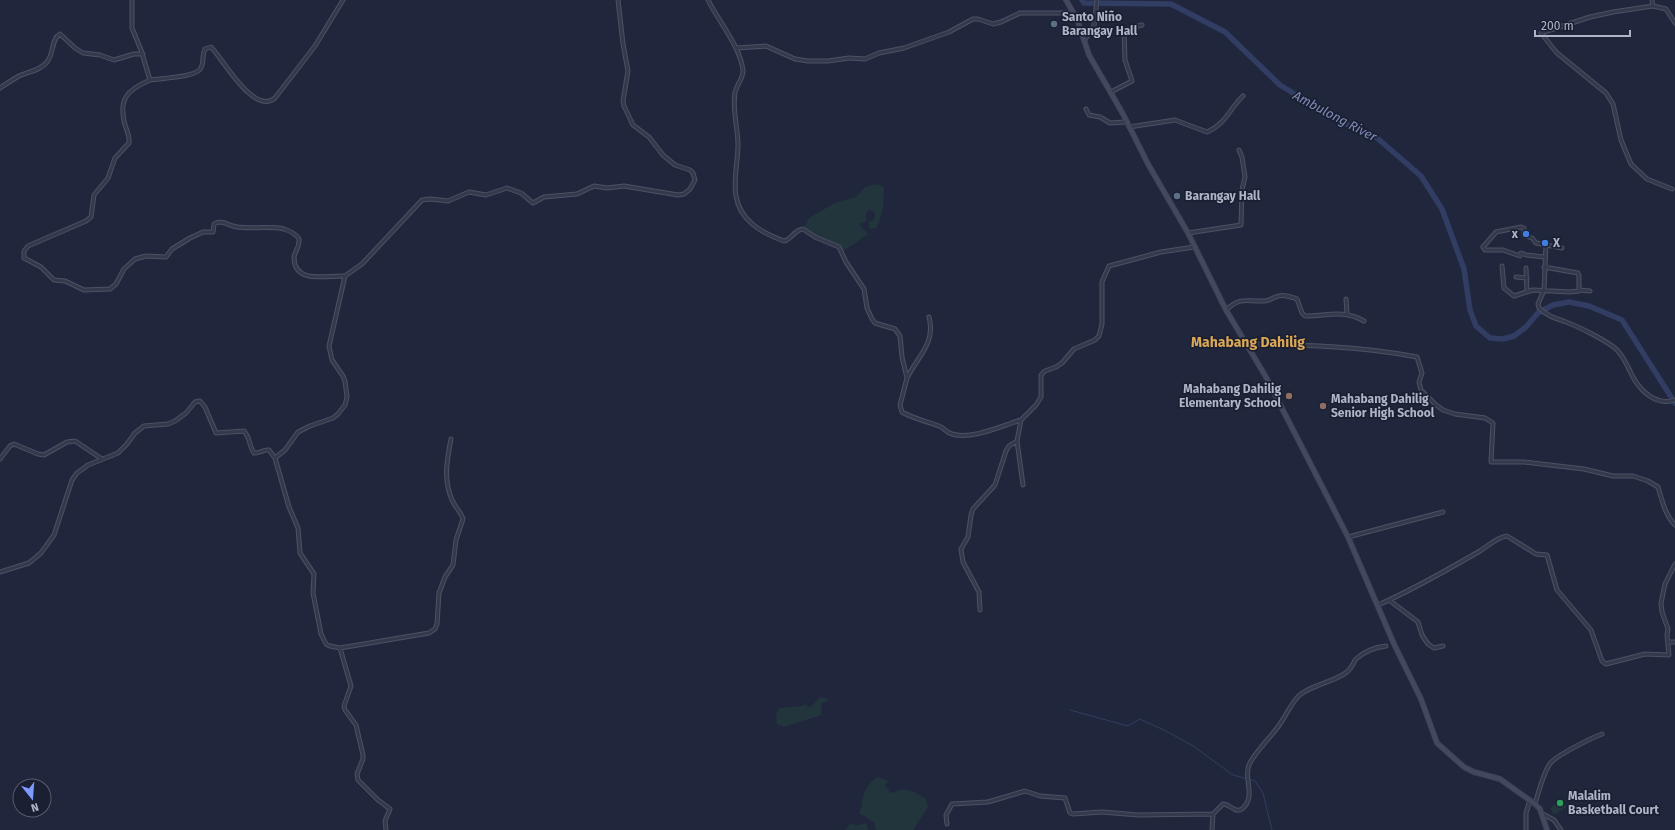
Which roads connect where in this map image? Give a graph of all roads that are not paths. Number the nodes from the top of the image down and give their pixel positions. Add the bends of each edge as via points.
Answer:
1 (132, 0) edge
2 (343, 0) edge
3 (618, 0) edge
4 (708, 0) edge
5 (1066, 0) edge
6 (1097, 0) edge
7 (1652, 0) edge
8 (1653, 6) junction
9 (1074, 14) junction
10 (1675, 23) edge
11 (1142, 25) dead end
12 (1084, 41) junction
13 (737, 48) junction
14 (143, 54) junction
15 (150, 80) junction
16 (0, 88) edge
17 (1111, 92) junction
18 (1243, 96) dead end
19 (1086, 110) dead end
20 (1126, 122) junction
21 (1129, 127) junction
22 (1239, 150) dead end
23 (1672, 189) dead end
24 (1188, 233) junction
25 (1546, 244) junction
26 (1194, 247) junction
27 (1562, 248) dead end
28 (1544, 257) junction
29 (1502, 266) dead end
30 (1544, 267) junction
31 (1526, 268) dead end
32 (345, 276) junction
33 (1516, 277) dead end
34 (1527, 278) junction
35 (1544, 290) junction
36 (1579, 290) junction
37 (1590, 291) dead end
38 (1527, 292) junction
39 (1346, 299) dead end
40 (1226, 310) junction
41 (1347, 314) junction
42 (929, 317) dead end
43 (1364, 320) dead end
44 (1246, 344) junction
45 (907, 378) junction
46 (1673, 401) edge
47 (1021, 420) junction
48 (451, 439) dead end
49 (1017, 441) junction
50 (275, 458) junction
51 (102, 459) junction
52 (0, 460) edge
53 (1023, 485) dead end
54 (1443, 512) dead end
55 (1675, 524) edge
56 (1348, 537) junction
57 (1675, 564) edge
58 (0, 572) edge
59 (1390, 600) junction
60 (1378, 605) junction
61 (980, 610) dead end
62 (1668, 642) junction
63 (1675, 642) edge
64 (1390, 645) junction
65 (1443, 646) dead end
66 (340, 648) junction
67 (1602, 734) dead end
68 (1530, 800) junction
69 (1535, 804) junction
70 (1541, 813) junction
71 (1213, 814) junction
72 (947, 824) dead end
73 (386, 830) edge
74 (1212, 830) edge
75 (1526, 830) edge
76 (1547, 830) edge
77 (1561, 830) edge

1 - 14 street via 132,28
2 - 15 street via 315,46 271,101 260,100 246,91 211,47 205,49 202,67 199,70 179,78
3 - 32 street via 628,71 624,106 633,125 648,137 663,155 693,173 695,180 687,193 678,195 624,186 594,186 577,194 544,197 533,203 519,192 505,188 486,194 469,192 448,201 425,199 358,269
4 - 13 street
5 - 9 street
6 - 12 street via 1094,26
7 - 8 street
8 - 10 street via 1666,9
8 - 23 street via 1590,17 1541,33 1557,53 1606,93 1613,104 1621,140 1631,164 1647,179
9 - 12 street
9 - 13 street via 1020,13 993,24 973,19 949,32 865,59 808,61 795,59 766,46
11 - 17 street via 1124,30 1126,60 1132,81
12 - 17 street via 1089,55
13 - 45 street via 743,71 735,93 738,145 736,196 744,217 756,228 784,241 803,229 815,238 838,247 864,289 872,319 875,323 898,332
14 - 15 street
14 - 16 street via 114,60 83,53 60,34 46,64
15 - 32 street via 130,91 124,99 123,110 129,143 115,158 108,178 94,195 90,217 28,246 24,251 24,258 41,267 54,280 65,281 84,290 106,290 116,284 124,269 135,259 146,256 166,257 176,246 198,234 212,232 214,224 221,222 237,227 288,231 299,239 294,257 300,273 311,277
17 - 20 street
18 - 21 street via 1226,118 1207,132 1175,120
19 - 20 street via 1089,115 1100,117 1110,123
20 - 21 street
21 - 24 street
22 - 24 street via 1245,177 1241,225
24 - 26 street
25 - 27 street
25 - 28 street
25 - 28 street via 1536,243 1532,237 1524,234 1524,227 1519,227 1496,232 1483,247 1485,250 1504,251 1520,256 1521,253
26 - 40 street
26 - 47 street via 1161,252 1108,266 1102,282 1102,324 1099,336 1074,349 1062,363 1041,375 1041,397
28 - 30 street
29 - 38 street via 1505,289 1515,296
30 - 35 street
30 - 36 street via 1578,273
31 - 34 street
32 - 50 street via 329,346 332,360 345,381 345,405 333,418 298,432 285,450
33 - 34 street
34 - 38 street
35 - 36 street
35 - 38 street
35 - 46 street via 1538,304 1545,315 1576,326 1613,347 1622,356 1644,390 1657,401
36 - 37 street
39 - 41 street
40 - 41 street via 1240,300 1265,301 1283,296 1297,299 1305,316
40 - 44 street
41 - 43 street
42 - 45 street via 932,330 930,339
44 - 55 street via 1338,347 1417,357 1422,373 1419,382 1421,390 1436,405 1455,414 1485,418 1494,423 1491,462 1524,462 1584,469 1614,476 1633,476 1648,481 1658,487 1663,504
44 - 56 street
45 - 47 street via 900,405 902,412 939,426 950,433 959,436 974,434
47 - 49 street
48 - 66 street via 447,482 449,494 463,519 456,540 453,565 438,593 435,629 422,634
49 - 53 street
49 - 61 street via 1006,451 992,490 973,509 968,537 961,549 963,562 979,592
50 - 51 street via 269,450 254,453 244,432 216,433 205,407 197,401 175,421 168,424 150,424 141,428 118,453
50 - 66 street via 298,528 300,553 314,574 313,593 321,634 326,644
51 - 52 street via 73,441 41,455 14,444
51 - 58 street via 80,470 74,476 54,535 41,553 29,563
54 - 56 street
56 - 60 street
57 - 62 street via 1665,584 1662,598
59 - 60 street
59 - 62 street via 1499,538 1507,536 1536,554 1547,555 1557,590 1591,630 1603,664 1645,654 1669,655
59 - 65 street via 1418,622 1422,635 1432,647
60 - 64 street
62 - 63 street
64 - 68 street via 1421,699 1437,743 1464,767 1500,779
64 - 71 street via 1370,650 1356,660 1346,672 1299,695 1249,764 1249,796 1242,809 1236,810 1223,804
66 - 73 street via 351,686 344,706 356,725 363,755 358,780 390,809 385,821
67 - 69 street via 1551,762
68 - 69 street
68 - 75 street via 1526,813
69 - 70 street
70 - 76 street
70 - 77 street via 1554,820
71 - 72 street via 1073,814 1070,813 1065,798 1040,796 1026,791 988,802 952,804 946,815
71 - 74 street

